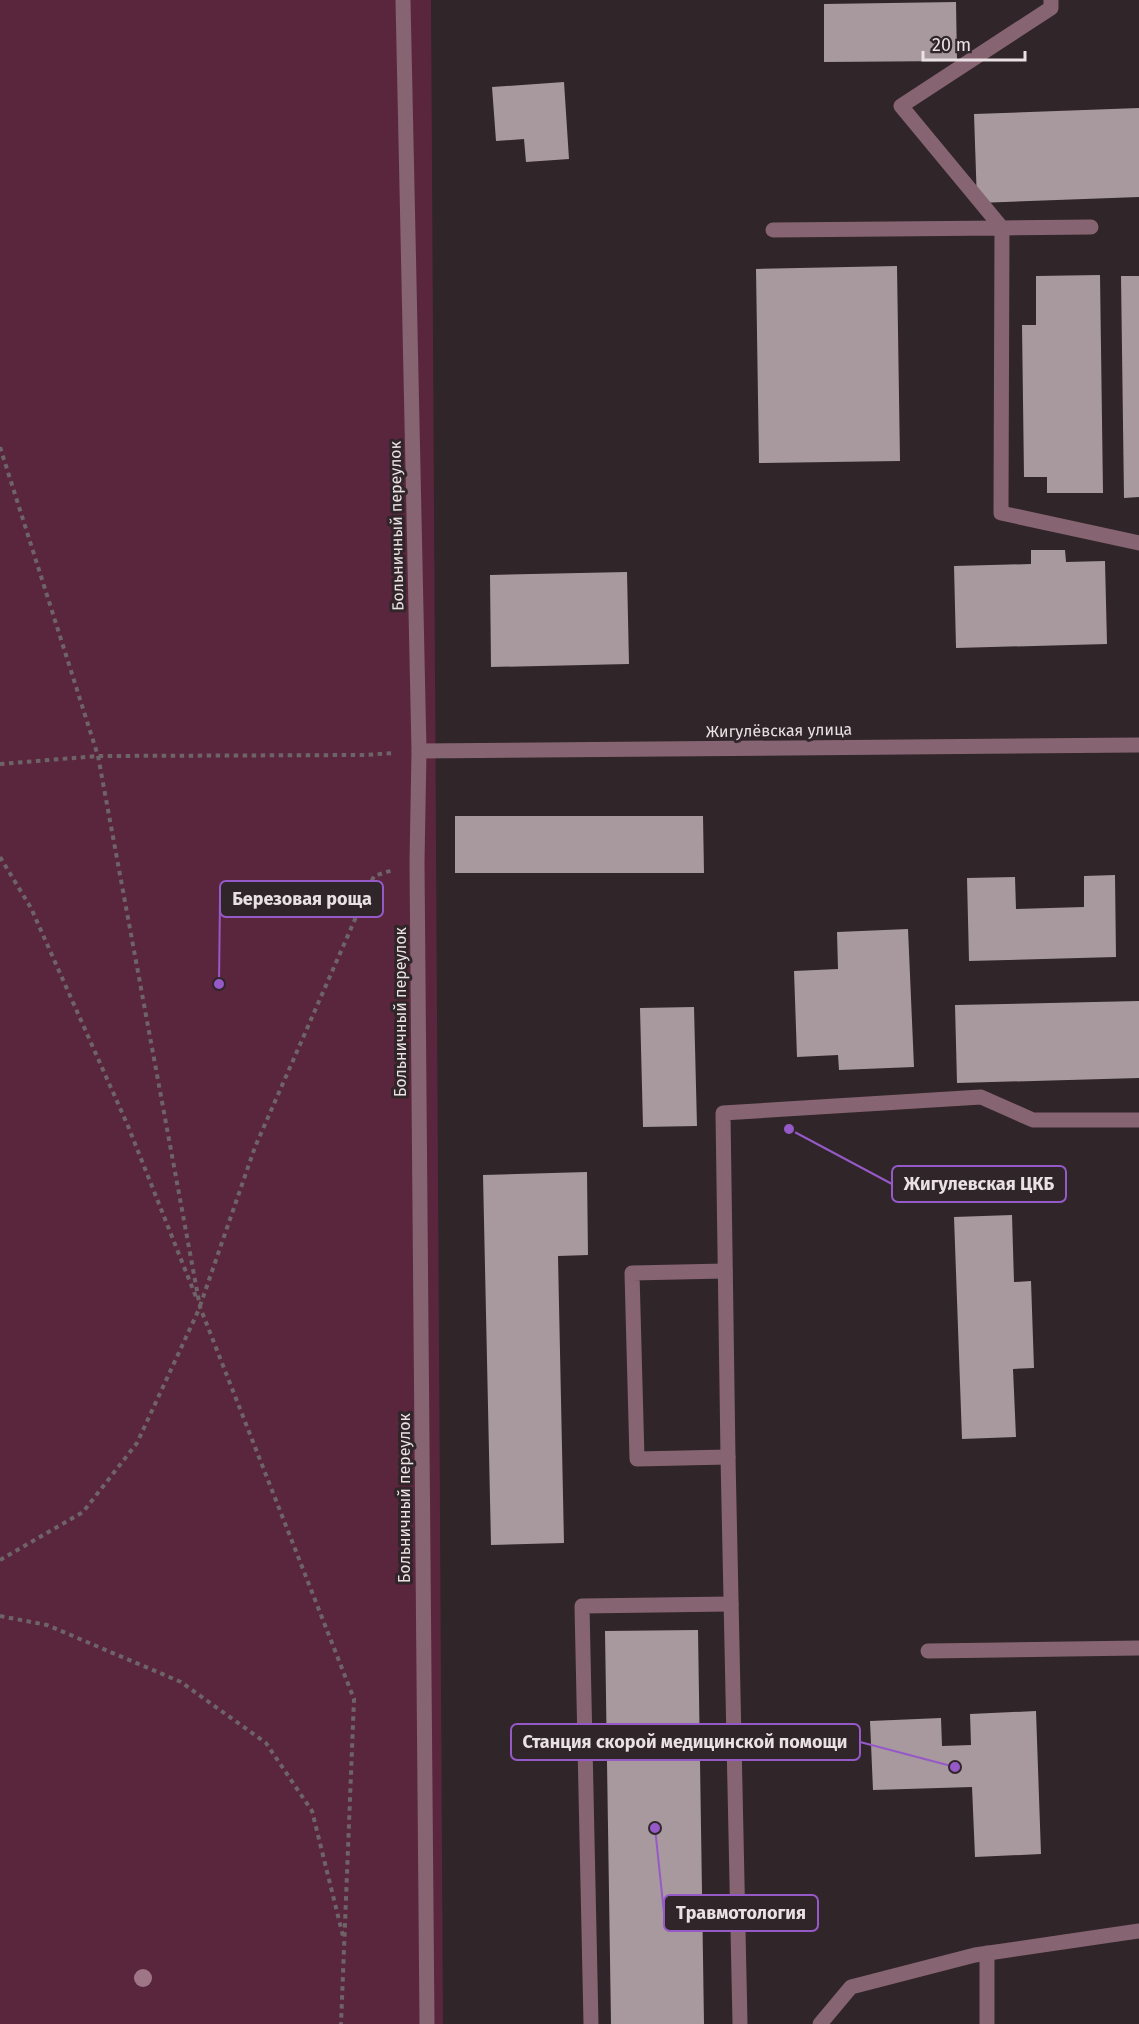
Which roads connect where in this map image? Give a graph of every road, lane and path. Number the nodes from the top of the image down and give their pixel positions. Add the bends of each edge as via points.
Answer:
1 (403, 0) edge
2 (1051, 0) edge
3 (1091, 227) dead end
4 (1002, 228) junction
5 (773, 230) dead end
6 (0, 447) edge
7 (1139, 543) edge
8 (1139, 745) edge
9 (419, 751) junction
10 (365, 755) dead end
11 (98, 756) junction
12 (0, 764) edge
13 (0, 857) edge
14 (417, 862) junction
15 (1139, 1120) edge
16 (725, 1271) junction
17 (200, 1307) junction
18 (728, 1457) junction
19 (0, 1560) edge
20 (731, 1604) junction
21 (0, 1616) edge
22 (1139, 1648) edge
23 (928, 1651) dead end
24 (1139, 1932) edge
25 (344, 1941) junction
26 (987, 1953) junction
27 (341, 2024) edge
28 (427, 2024) edge
29 (591, 2024) edge
30 (740, 2024) edge
31 (820, 2024) edge
32 (987, 2024) edge

1 - 9 street, Больничный переулок
2 - 4 street via 1051,8 901,106
3 - 4 street
4 - 5 street
4 - 7 street via 1001,513
6 - 11 path
8 - 9 street, Жигулёвская улица
9 - 14 street, Больничный переулок
10 - 11 path
11 - 12 path
11 - 17 path
13 - 17 path via 31,908 109,1082
14 - 17 path via 374,876 255,1147
14 - 28 street, Больничный переулок
15 - 16 street via 1033,1120 981,1097 723,1113
16 - 18 street
16 - 18 street via 632,1273 637,1459
17 - 19 path via 137,1443 89,1504 82,1512
17 - 25 path via 354,1699
18 - 20 street
20 - 29 street via 582,1606
20 - 30 street
21 - 25 path via 47,1625 181,1682 266,1743 312,1811
22 - 23 street
24 - 26 street
25 - 27 path
26 - 31 street via 851,1987
26 - 32 street

